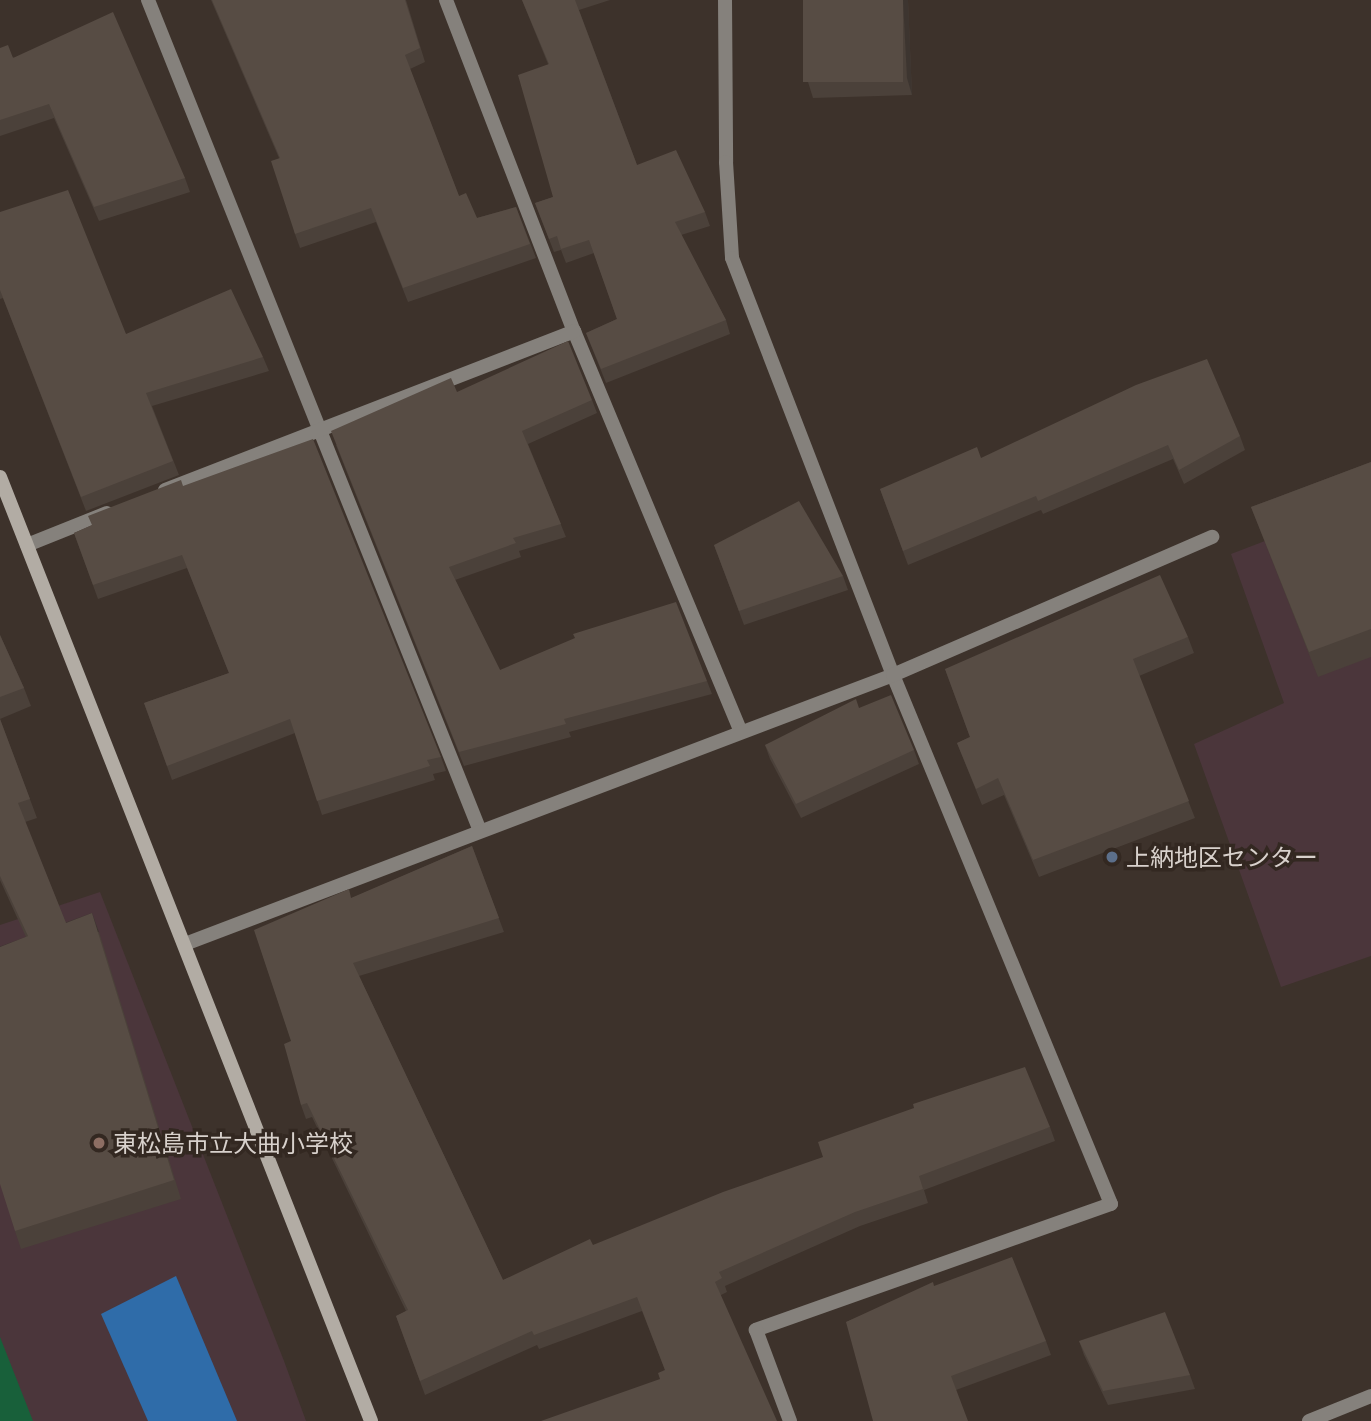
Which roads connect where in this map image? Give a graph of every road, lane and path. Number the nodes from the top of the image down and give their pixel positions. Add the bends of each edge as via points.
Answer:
1 (148, 0) edge
2 (446, 0) edge
3 (725, 0) edge
4 (573, 331) junction
5 (320, 429) junction
6 (0, 477) edge
7 (154, 495) edge
8 (129, 505) edge
9 (1212, 537) dead end
10 (27, 545) junction
11 (892, 675) junction
12 (741, 732) junction
13 (480, 831) junction
14 (186, 944) junction
15 (1371, 1396) edge
16 (371, 1421) edge
17 (790, 1421) edge
18 (1309, 1421) edge

1 - 5 street
2 - 4 street
3 - 11 street via 732,258
4 - 5 street
4 - 12 street
5 - 7 street
5 - 13 street
6 - 10 street
8 - 10 street
9 - 11 street
10 - 14 street
11 - 12 street
11 - 17 street via 1111,1204 756,1331
12 - 13 street
13 - 14 street
14 - 16 street
15 - 18 street

